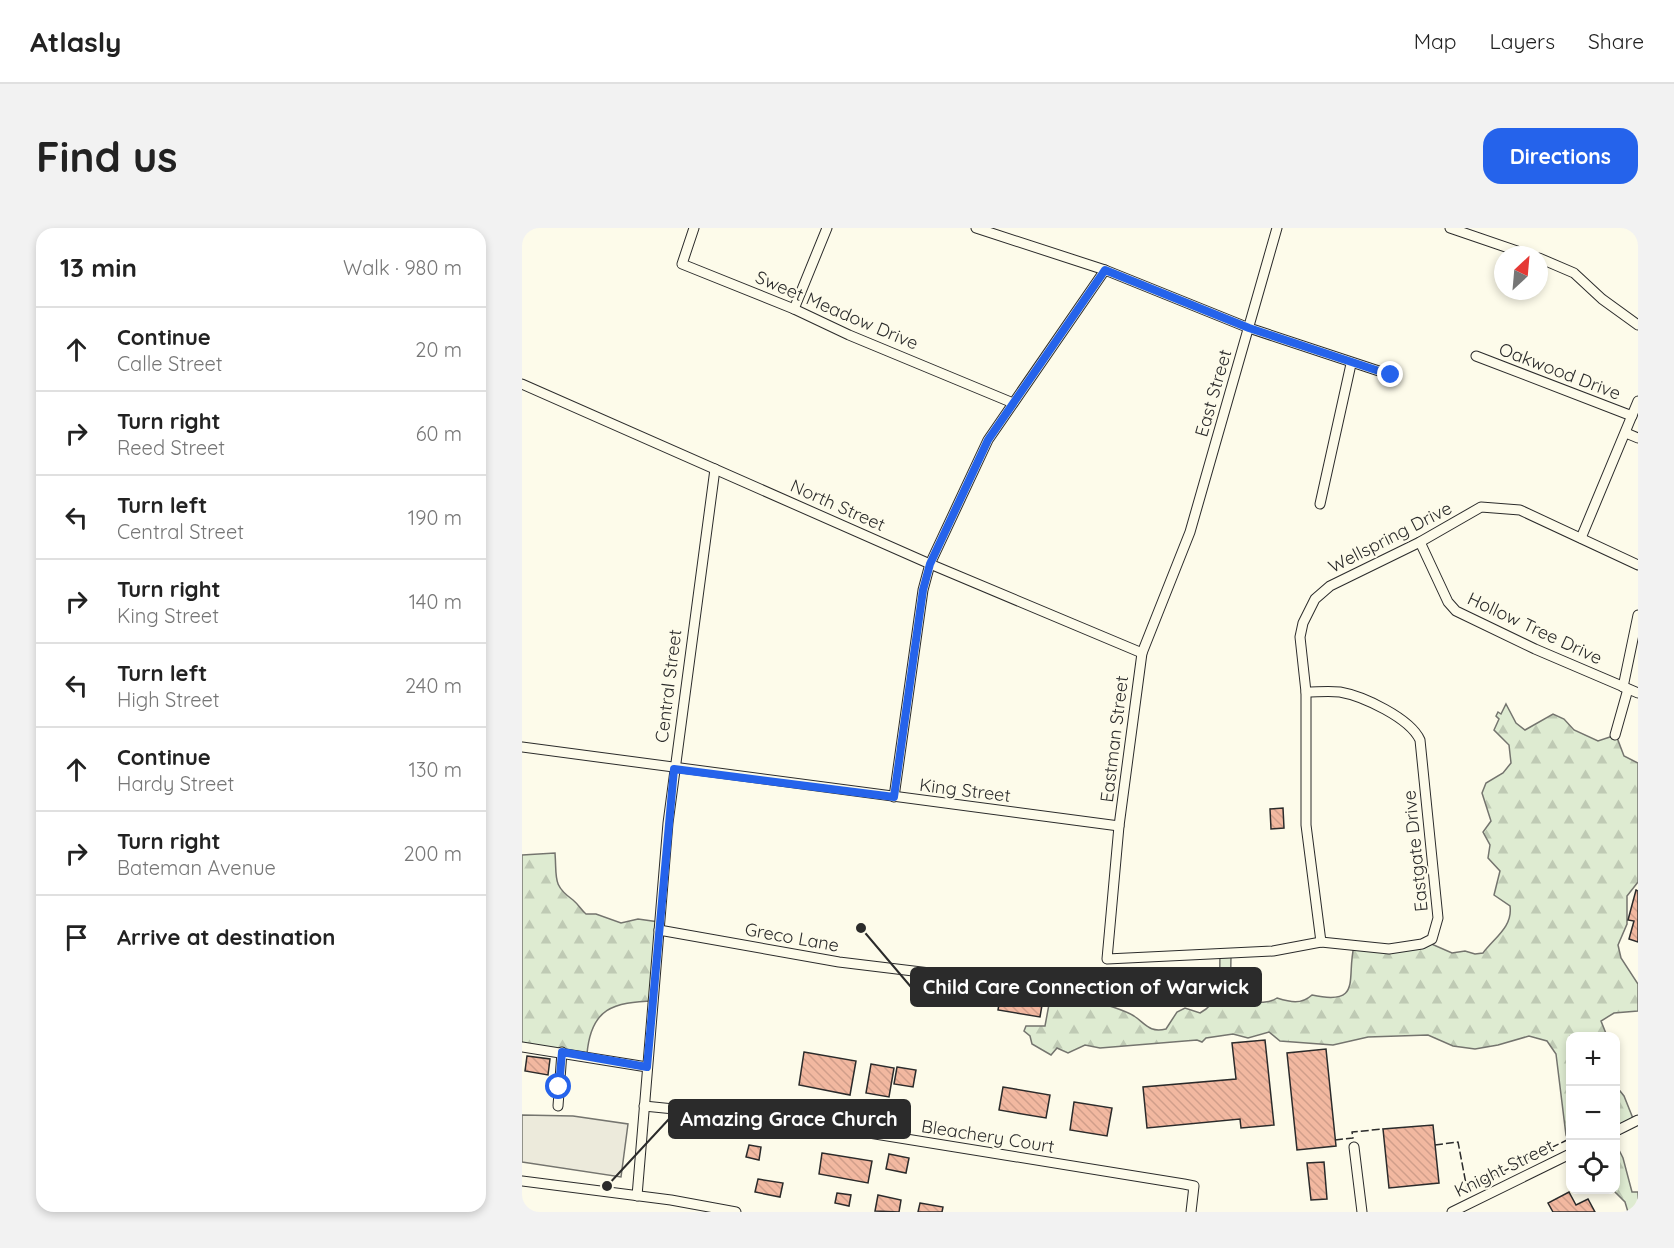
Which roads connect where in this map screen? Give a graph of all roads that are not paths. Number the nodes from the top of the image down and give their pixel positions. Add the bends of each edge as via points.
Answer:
1 (694, 228) edge
2 (827, 228) edge
3 (976, 228) edge
4 (1277, 228) edge
5 (1450, 228) edge
6 (1503, 246) edge
7 (1548, 262) edge
8 (1105, 270) junction
9 (794, 309) junction
10 (1638, 325) edge
11 (1249, 328) junction
12 (1476, 356) dead end
13 (1351, 364) junction
14 (1391, 375) dead end
15 (522, 384) edge
16 (1638, 400) edge
17 (1013, 403) junction
18 (1632, 416) junction
19 (1626, 433) junction
20 (1638, 438) edge
21 (715, 469) junction
22 (1320, 504) dead end
23 (1190, 532) joint
24 (1581, 538) junction
25 (1420, 542) junction
26 (930, 564) junction
27 (1638, 565) edge
28 (1638, 615) edge
29 (1142, 653) junction
30 (1626, 688) junction
31 (1306, 692) junction
32 (1638, 693) edge
33 (1614, 735) dead end
34 (522, 747) edge
35 (674, 769) junction
36 (894, 797) junction
37 (1119, 826) junction
38 (659, 930) junction
39 (1321, 942) junction
40 (1107, 959) joint
41 (990, 977) dead end
42 (948, 988) joint
43 (522, 1047) edge
44 (562, 1052) junction
45 (647, 1067) junction
46 (558, 1106) dead end
47 (644, 1106) junction
48 (1638, 1120) edge
49 (1620, 1129) edge
50 (1354, 1148) dead end
51 (1566, 1156) edge
52 (522, 1181) edge
53 (637, 1196) junction
54 (736, 1212) edge
55 (1191, 1212) edge
56 (1362, 1212) edge
57 (1452, 1212) edge

1 - 9 street, Sweet Meadow Drive via 682,264
2 - 9 street
3 - 8 street
4 - 11 street, East Street
5 - 6 street
7 - 10 street via 1574,273
8 - 11 street
8 - 17 street
9 - 17 street, Sweet Meadow Drive
11 - 13 street
11 - 23 street, East Street
12 - 18 street, Oakwood Drive
13 - 14 street
13 - 22 street
15 - 21 street, North Street
16 - 18 street
17 - 26 street via 988,440
18 - 19 street
19 - 20 street
19 - 24 street
21 - 26 street, North Street
21 - 35 street, Central Street
23 - 29 street, Eastman Street
24 - 25 street, Wellspring Drive via 1521,510 1480,507
24 - 27 street, Wellspring Drive
25 - 30 street, Hollow Tree Drive via 1456,611
25 - 31 street, Wellspring Drive via 1330,586 1315,599 1300,637
26 - 29 street, North Street
26 - 36 street
28 - 30 street
29 - 37 street, Eastman Street
30 - 32 street, Hollow Tree Drive
30 - 33 street
31 - 39 street, Wellspring Drive via 1306,825
31 - 39 street, Eastgate Drive via 1341,693 1404,720 1415,729 1421,751 1438,918 1432,939 1422,944 1389,949
34 - 35 street, King Street
35 - 36 street, King Street
35 - 38 street, Central Street
36 - 37 street, King Street
37 - 40 street, Eastman Street
38 - 42 street, Greco Lane via 938,975
38 - 45 street, Central Street
39 - 40 street, Eastgate Drive via 1272,951
41 - 42 lane via 965,977
43 - 44 street
44 - 45 street
44 - 46 street
45 - 47 street, Central Street
47 - 53 street, Central Street
47 - 55 street, Bleachery Court via 795,1121 1184,1184 1194,1186
48 - 49 street
50 - 56 street
51 - 57 street, Knight Street
52 - 53 street
53 - 54 street

